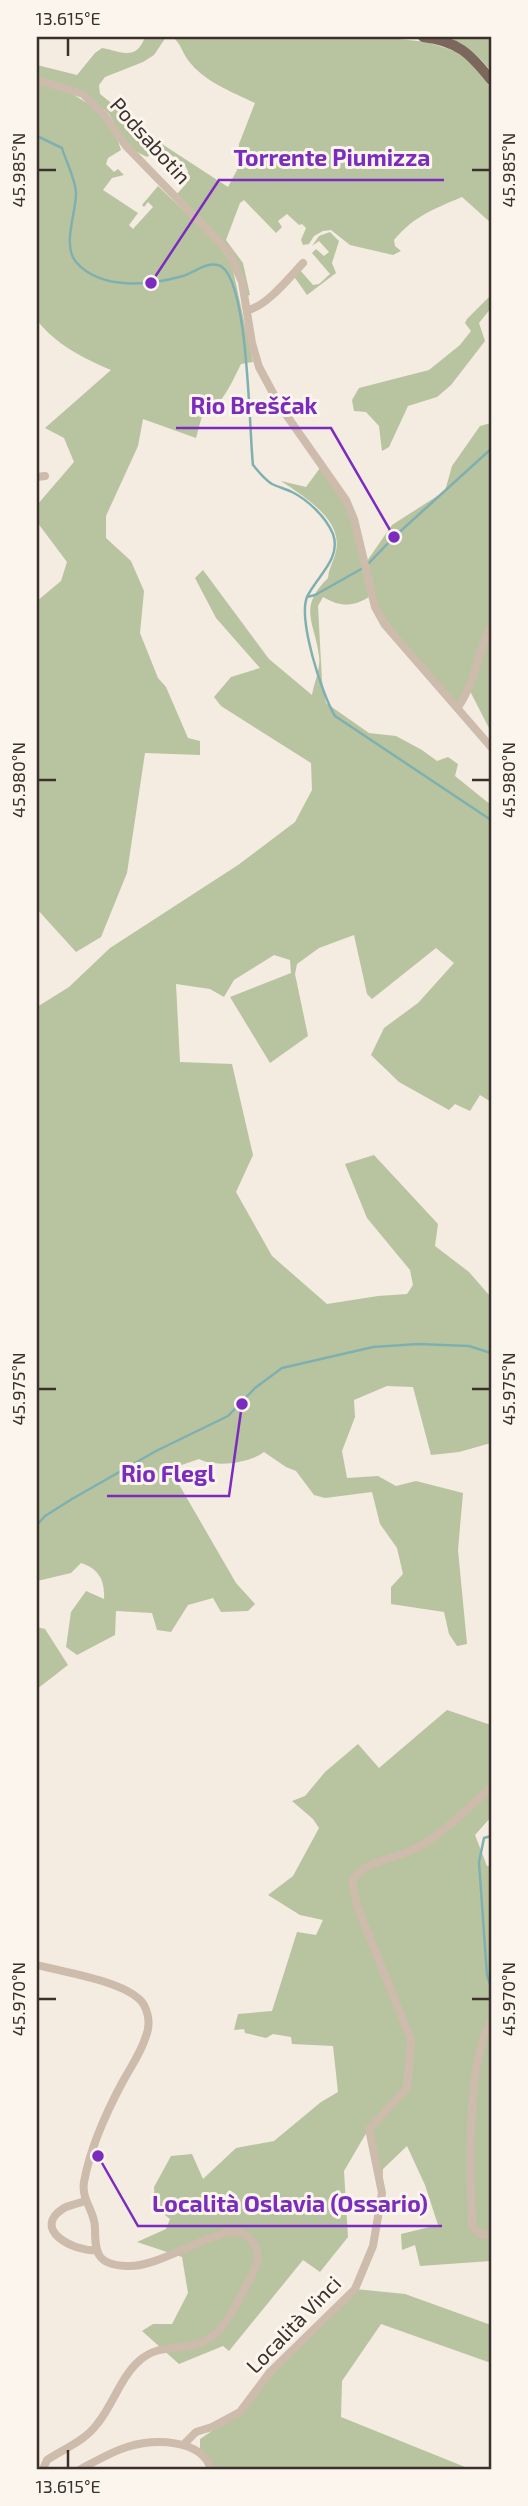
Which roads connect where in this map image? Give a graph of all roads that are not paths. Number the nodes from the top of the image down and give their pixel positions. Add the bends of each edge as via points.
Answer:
1 (423, 37) edge
2 (37, 80) edge
3 (491, 80) edge
4 (303, 263) dead end
5 (247, 310) junction
6 (491, 627) edge
7 (458, 706) junction
8 (491, 747) edge
9 (491, 1787) edge
10 (37, 1965) edge
11 (491, 2022) edge
12 (86, 2201) junction
13 (491, 2234) edge
14 (96, 2250) junction
15 (183, 2445) junction
16 (43, 2469) edge
17 (81, 2469) edge
18 (211, 2469) edge

1 - 3 main road via 457,45
2 - 5 street, Podsabotin via 83,94 105,116 126,146 229,252 242,282
4 - 5 street via 266,300
5 - 7 street, Podsabotin via 259,367 280,406 346,500 375,607 385,625
6 - 7 street via 470,691
7 - 8 street, Podsabotin
9 - 15 street, Località Vinci via 433,1837 359,1869 352,1881 356,1906 411,2040 407,2088 369,2129 382,2193 373,2246 355,2289 270,2372 240,2412 196,2432
10 - 12 street via 125,1989 140,2000 148,2019 145,2042 113,2100 94,2151 84,2182
11 - 13 street via 475,2077 470,2143 472,2226 482,2235
12 - 14 street via 95,2222
12 - 14 street via 61,2210 53,2230 65,2244
14 - 16 street via 110,2262 132,2266 236,2232 254,2243 258,2261 220,2330 201,2343 160,2348 145,2355 128,2373 93,2430 47,2460
15 - 17 street via 139,2444
15 - 18 street via 201,2453

